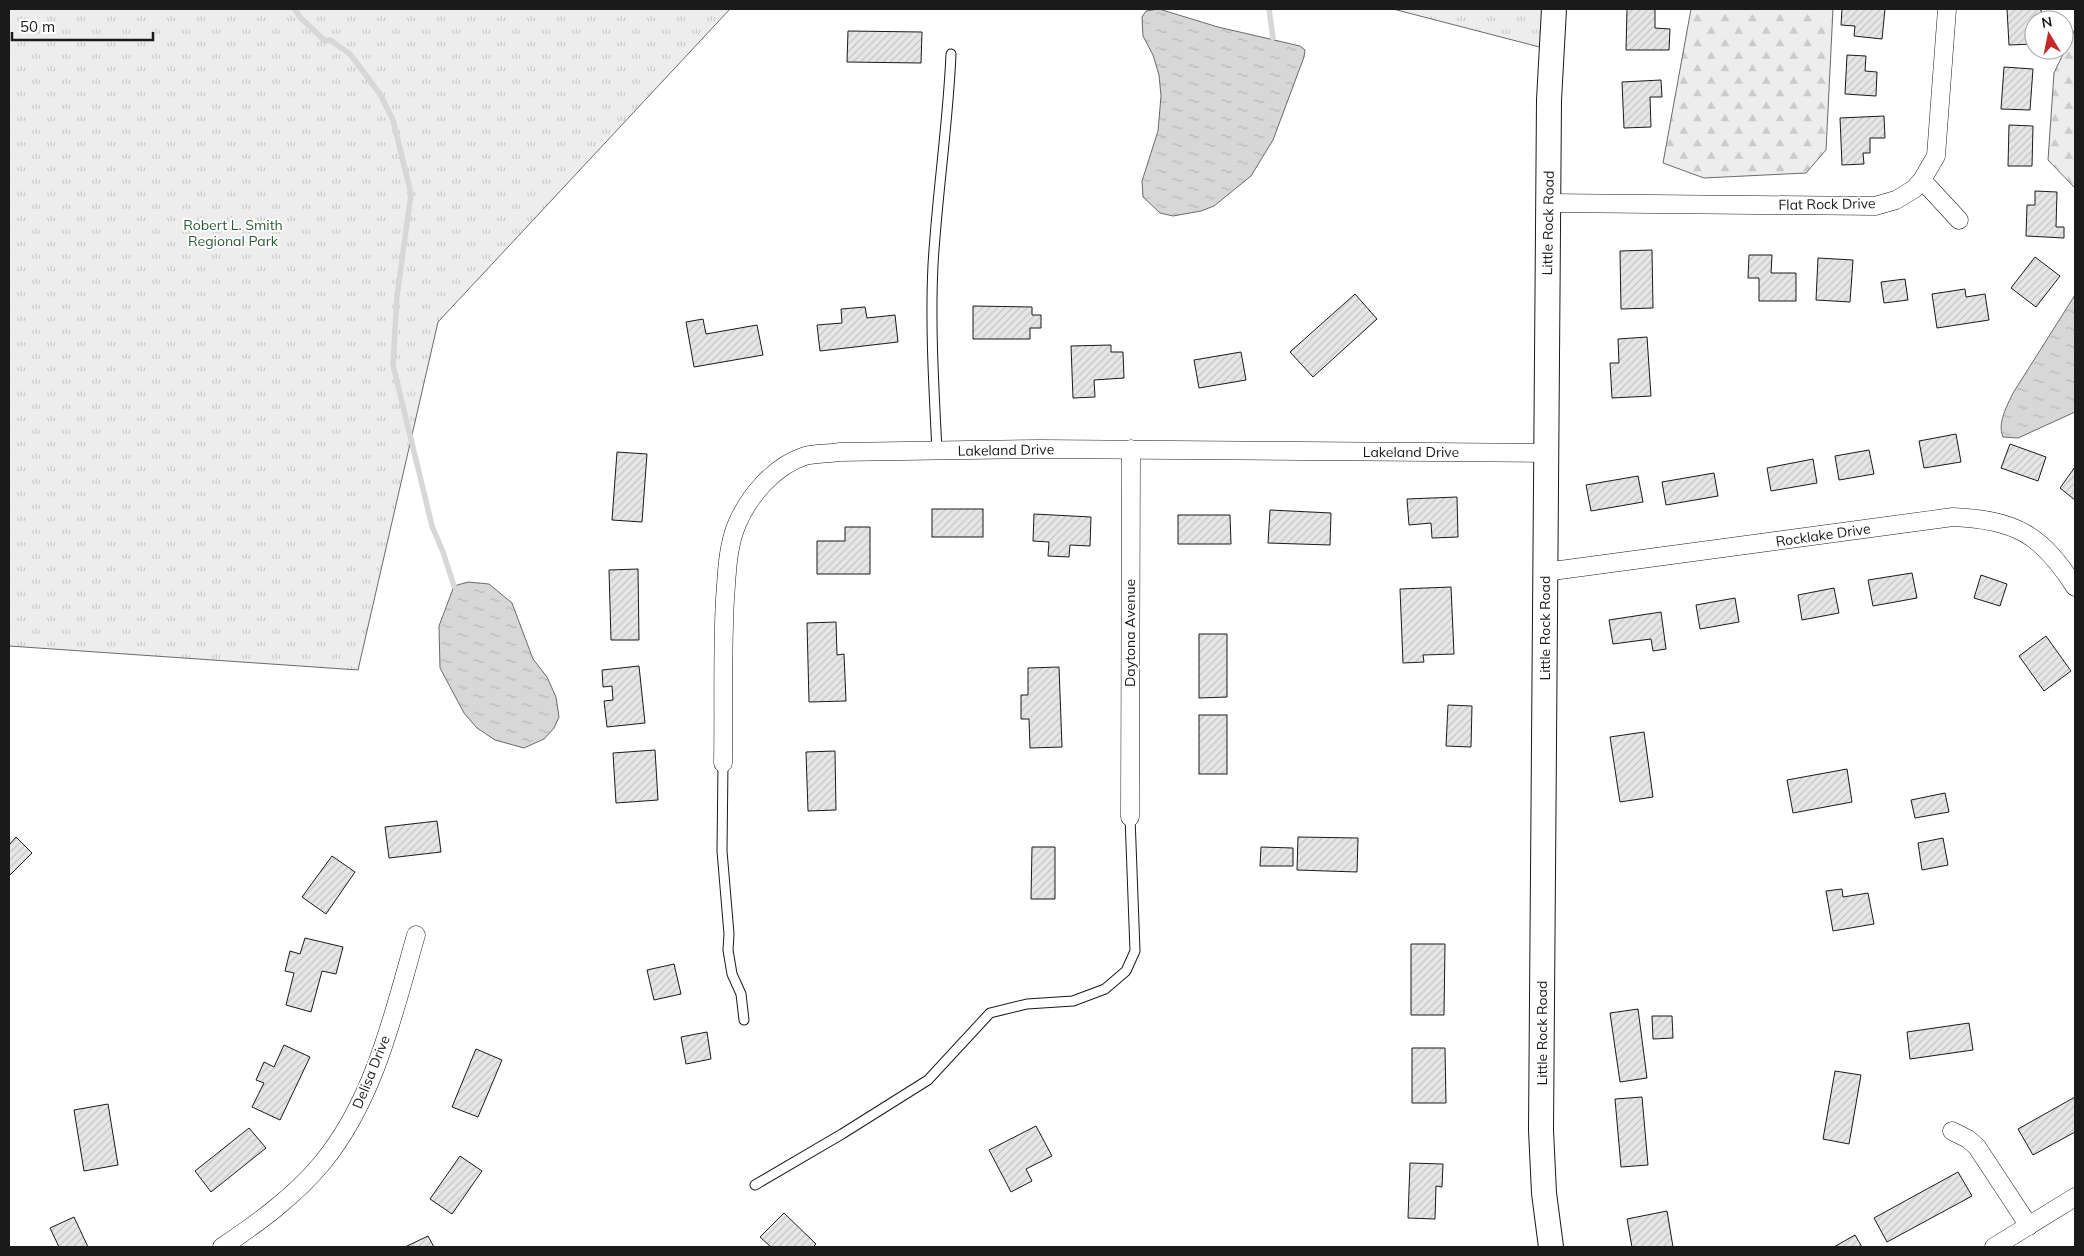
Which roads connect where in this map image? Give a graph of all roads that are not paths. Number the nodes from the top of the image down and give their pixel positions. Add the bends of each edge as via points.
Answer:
1 (1554, 9) edge
2 (1947, 9) edge
3 (950, 54) dead end
4 (1922, 180) junction
5 (1549, 203) junction
6 (1959, 220) dead end
7 (1131, 449) junction
8 (937, 451) junction
9 (1546, 453) junction
10 (1545, 572) junction
11 (2075, 587) edge
12 (724, 763) joint
13 (1130, 817) joint
14 (416, 935) dead end
15 (744, 1020) dead end
16 (1952, 1131) dead end
17 (754, 1185) dead end
18 (2075, 1197) edge
19 (2029, 1226) junction
20 (222, 1247) edge
21 (1551, 1247) edge
22 (1994, 1247) edge

1 - 5 main road, Little Rock Road
2 - 4 street, Flat Rock Drive via 1938,146
3 - 8 lane via 948,111 933,264
4 - 5 street, Flat Rock Drive via 1896,200 1875,206
4 - 6 street
5 - 9 main road, Little Rock Road
7 - 8 street, Lakeland Drive
7 - 9 street, Lakeland Drive
7 - 13 street, Daytona Avenue
8 - 12 street, Lakeland Drive via 839,452 805,456 776,472 747,504 736,526 727,562
9 - 10 main road, Little Rock Road
10 - 11 street, Rocklake Drive via 1953,517 2002,523 2034,539 2057,559
10 - 21 main road, Little Rock Road via 1541,1130
12 - 15 lane via 722,851 728,950 732,974 741,994
13 - 17 lane via 1135,951 1126,971 1105,989 1073,1000 1027,1004 990,1013 928,1080
14 - 20 street, Delisa Drive via 390,1026 364,1095 342,1134 303,1184 251,1228
16 - 19 street via 1977,1147
18 - 19 street
19 - 22 street

